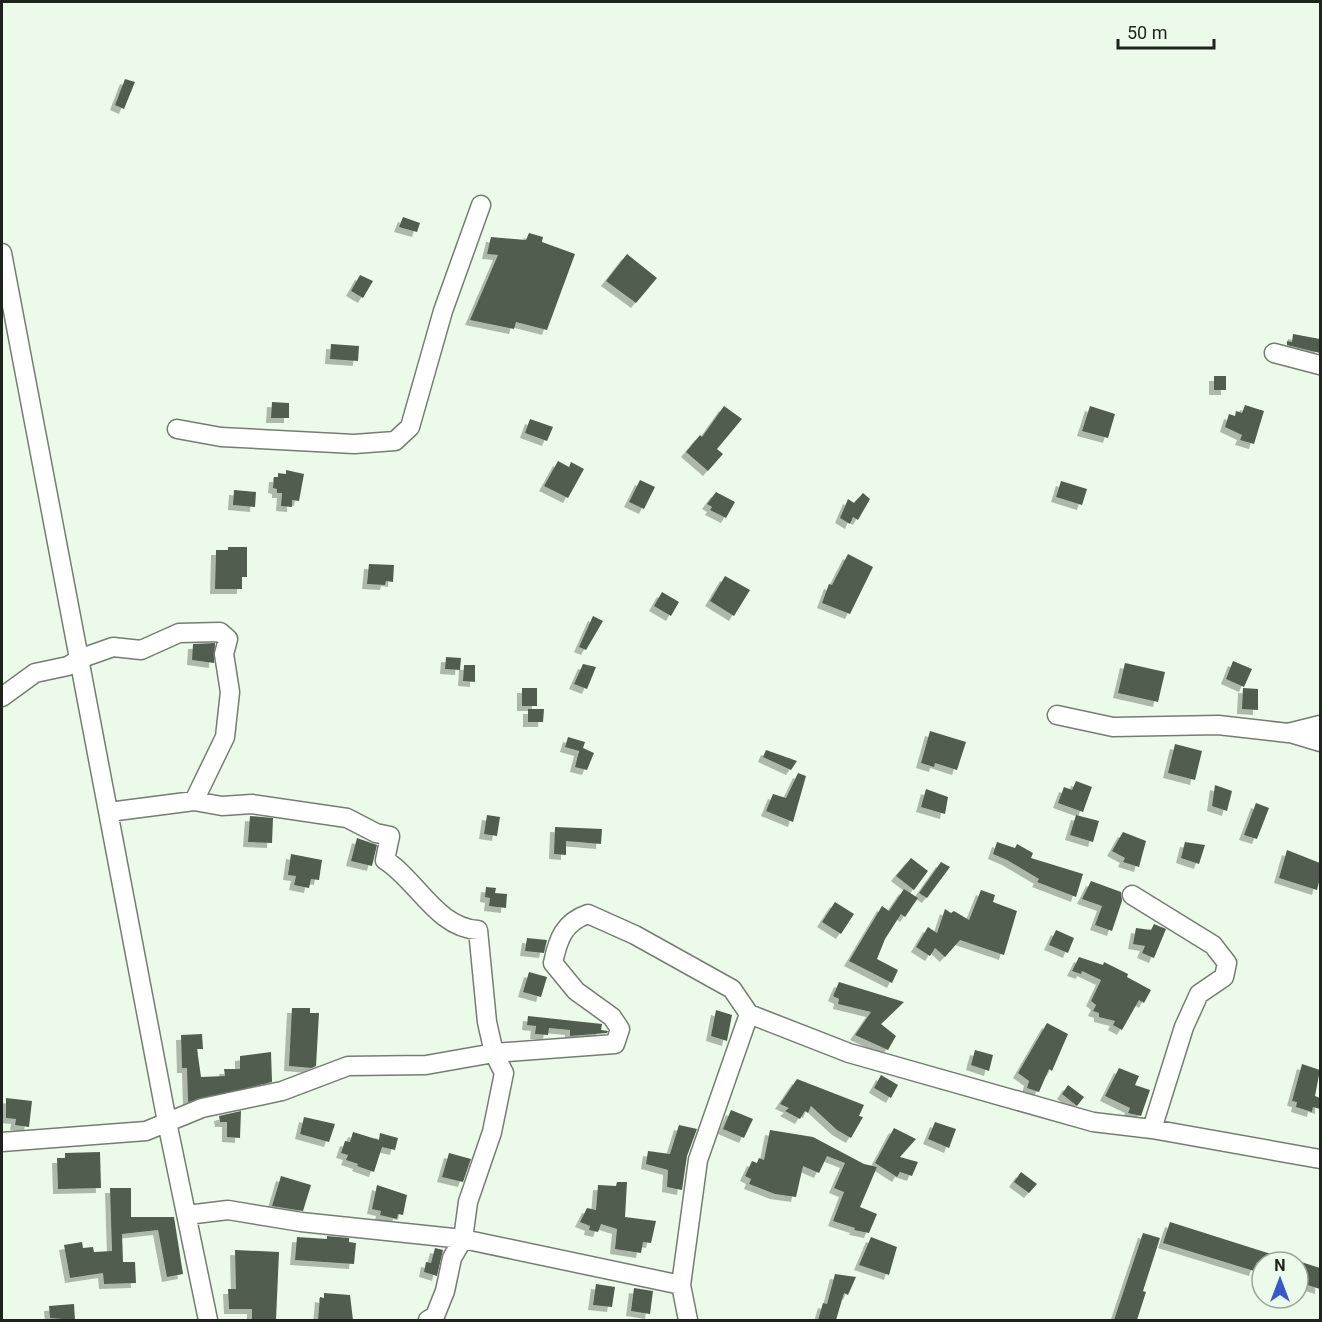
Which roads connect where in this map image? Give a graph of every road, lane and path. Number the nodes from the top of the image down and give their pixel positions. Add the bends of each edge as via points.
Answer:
1 (481, 205) dead end
2 (2, 253) edge
3 (1274, 353) dead end
4 (1320, 365) edge
5 (177, 429) dead end
6 (80, 658) junction
7 (2, 697) edge
8 (1057, 715) dead end
9 (1320, 725) edge
10 (1288, 733) junction
11 (1320, 742) edge
12 (194, 801) junction
13 (109, 813) junction
14 (1132, 895) dead end
15 (749, 1014) junction
16 (494, 1053) junction
17 (167, 1122) junction
18 (1152, 1129) junction
19 (2, 1142) edge
20 (1320, 1159) edge
21 (187, 1215) junction
22 (464, 1239) junction
23 (681, 1285) junction
24 (208, 1320) edge
25 (428, 1320) edge
26 (688, 1320) edge

1 - 5 street via 442,310 410,427 395,441 354,444 221,437
2 - 6 street
3 - 4 street
6 - 7 street via 68,666 35,673
6 - 12 street via 113,647 141,650 179,633 220,632 228,639 224,654 230,692 225,737
6 - 13 street
8 - 10 street via 1113,727 1218,725
9 - 10 street
10 - 11 street
12 - 13 street
12 - 16 street via 222,806 252,804 346,818 390,836 385,860 454,923 462,929 478,930
13 - 17 street
14 - 18 street via 1213,945 1227,963 1224,977 1199,994
15 - 16 street via 732,989 635,934 588,914 573,920 557,943 553,963 576,991 612,1017 620,1029 615,1044
15 - 18 street via 849,1053 961,1085 1093,1122
15 - 23 street via 698,1160
16 - 17 street via 426,1065 348,1066 282,1091 202,1108
16 - 22 street via 504,1073 492,1132 468,1202
17 - 19 street via 146,1131
17 - 21 street
18 - 20 street
21 - 22 street via 228,1210 301,1222
21 - 24 street
22 - 23 street
22 - 25 street via 453,1258 435,1316
23 - 26 street

